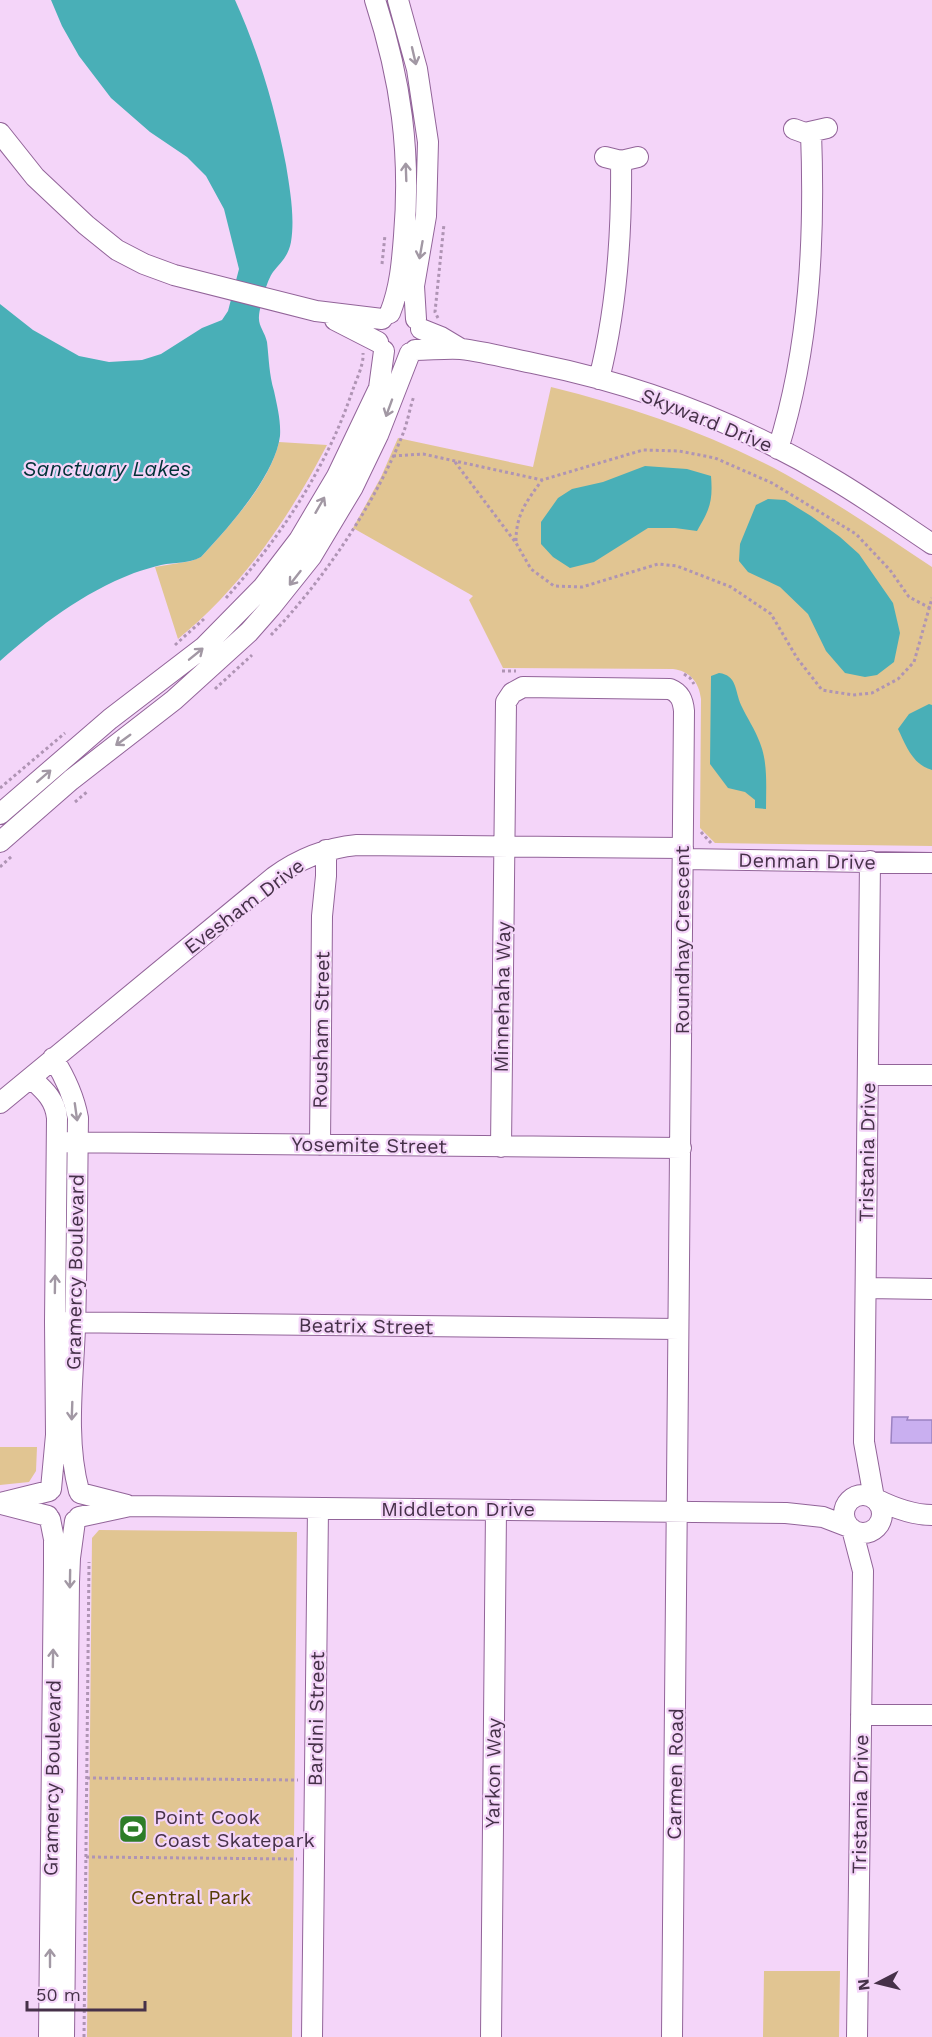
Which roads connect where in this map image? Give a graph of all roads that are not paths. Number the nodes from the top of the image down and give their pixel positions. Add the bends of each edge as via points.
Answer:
1 (375, 0) edge
2 (398, 0) edge
3 (811, 130) dead end
4 (0, 133) edge
5 (621, 158) dead end
6 (316, 311) junction
7 (386, 316) junction
8 (419, 324) junction
9 (375, 342) junction
10 (461, 349) junction
11 (413, 352) junction
12 (598, 379) junction
13 (778, 448) junction
14 (932, 544) edge
15 (132, 700) junction
16 (148, 721) junction
17 (0, 814) edge
18 (0, 842) edge
19 (504, 846) junction
20 (318, 853) junction
21 (683, 854) junction
22 (870, 861) junction
23 (932, 862) edge
24 (53, 1058) junction
25 (868, 1075) junction
26 (932, 1075) edge
27 (31, 1078) junction
28 (0, 1103) edge
29 (57, 1142) junction
30 (77, 1143) junction
31 (320, 1145) junction
32 (501, 1147) junction
33 (681, 1149) junction
34 (866, 1288) junction
35 (932, 1289) edge
36 (55, 1322) junction
37 (75, 1323) junction
38 (678, 1329) junction
39 (864, 1442) junction
40 (50, 1490) junction
41 (79, 1492) junction
42 (875, 1499) junction
43 (849, 1501) junction
44 (0, 1504) edge
45 (130, 1506) junction
46 (318, 1508) junction
47 (496, 1510) junction
48 (678, 1512) junction
49 (786, 1513) junction
50 (925, 1515) edge
51 (49, 1517) junction
52 (77, 1519) junction
53 (878, 1526) junction
54 (850, 1528) junction
55 (863, 1570) junction
56 (861, 1714) junction
57 (932, 1715) edge
58 (49, 2037) edge
59 (64, 2037) edge
60 (312, 2037) edge
61 (491, 2037) edge
62 (672, 2037) edge
63 (857, 2037) edge

7 -> 1 street via 398,287 407,179 396,74
2 -> 8 street via 417,69 428,142 426,216 414,286
3 - 13 street via 812,215 806,311 797,373
4 - 6 street via 35,177 117,250 174,275
5 - 12 street via 619,258
6 - 7 street
6 - 9 street
7 - 8 street via 404,311
7 - 9 street
8 - 10 street, Skyward Drive
8 - 11 street via 422,336
9 - 11 street via 397,356
15 -> 9 street via 219,633 286,557 318,509 373,403 382,377
10 - 11 street, Skyward Drive
10 - 12 street, Skyward Drive
11 -> 16 street via 365,464 311,557 249,632
12 - 13 street, Skyward Drive via 702,414
13 - 14 street, Skyward Drive
15 - 16 street
17 -> 15 street
16 -> 18 street via 71,780
19 - 20 street, Evesham Drive via 357,845
19 - 21 street, Evesham Drive
19 - 21 street, Roundhay Crescent via 506,702 512,693 518,688 533,687 664,688 679,694 684,711
19 - 32 street, Minnehaha Way
20 - 24 street, Evesham Drive via 274,877
20 - 31 street, Rousham Street via 326,876 322,916
21 - 22 street, Denman Drive
21 - 33 street, Roundhay Crescent
22 - 23 street, Denman Drive
22 - 25 street, Tristania Drive
24 - 27 street, Evesham Drive
24 -> 30 street, Gramercy Boulevard via 75,1103
25 - 26 street
25 - 34 street, Tristania Drive
27 - 28 street, Evesham Drive
27 - 29 street, Gramercy Boulevard via 53,1102
29 - 30 street, Yosemite Street
36 -> 29 street, Gramercy Boulevard
30 - 31 street, Yosemite Street
30 - 37 street, Gramercy Boulevard
31 - 32 street, Yosemite Street
32 - 33 street, Yosemite Street
33 - 38 street, Roundhay Crescent
34 - 35 street
34 - 39 street, Tristania Drive
36 - 37 street, Beatrix Street
36 - 40 street, Gramercy Boulevard via 56,1435
37 - 38 street, Beatrix Street
37 -> 41 street, Gramercy Boulevard via 71,1453
38 - 48 street, Roundhay Crescent
39 - 42 street, Tristania Drive
39 - 43 street, Tristania Drive via 857,1484
40 - 41 street via 65,1484
40 - 44 street
40 - 51 street via 44,1503
41 - 45 street, Middleton Drive
41 - 52 street via 84,1505
42 - 43 street via 861,1495
42 - 50 street
42 - 53 street via 882,1509
43 - 49 street, Middleton Drive
43 - 54 street via 844,1517
44 - 51 street
45 - 46 street, Middleton Drive
45 - 52 street, Middleton Drive
46 - 47 street, Middleton Drive
46 - 60 street, Bardini Street
47 - 48 street, Middleton Drive
47 - 61 street, Yarkon Way
48 - 49 street, Middleton Drive
48 - 62 street, Carmen Road
49 - 54 street, Middleton Drive via 823,1517
50 - 53 street
51 - 52 street via 62,1524
58 -> 51 street, Gramercy Boulevard via 54,1566
52 -> 59 street, Gramercy Boulevard via 69,1582
53 - 54 street via 862,1533
53 - 55 street, Tristania Drive
54 - 55 street, Tristania Drive
55 - 56 street, Tristania Drive
56 - 57 street
56 - 63 street, Tristania Drive

